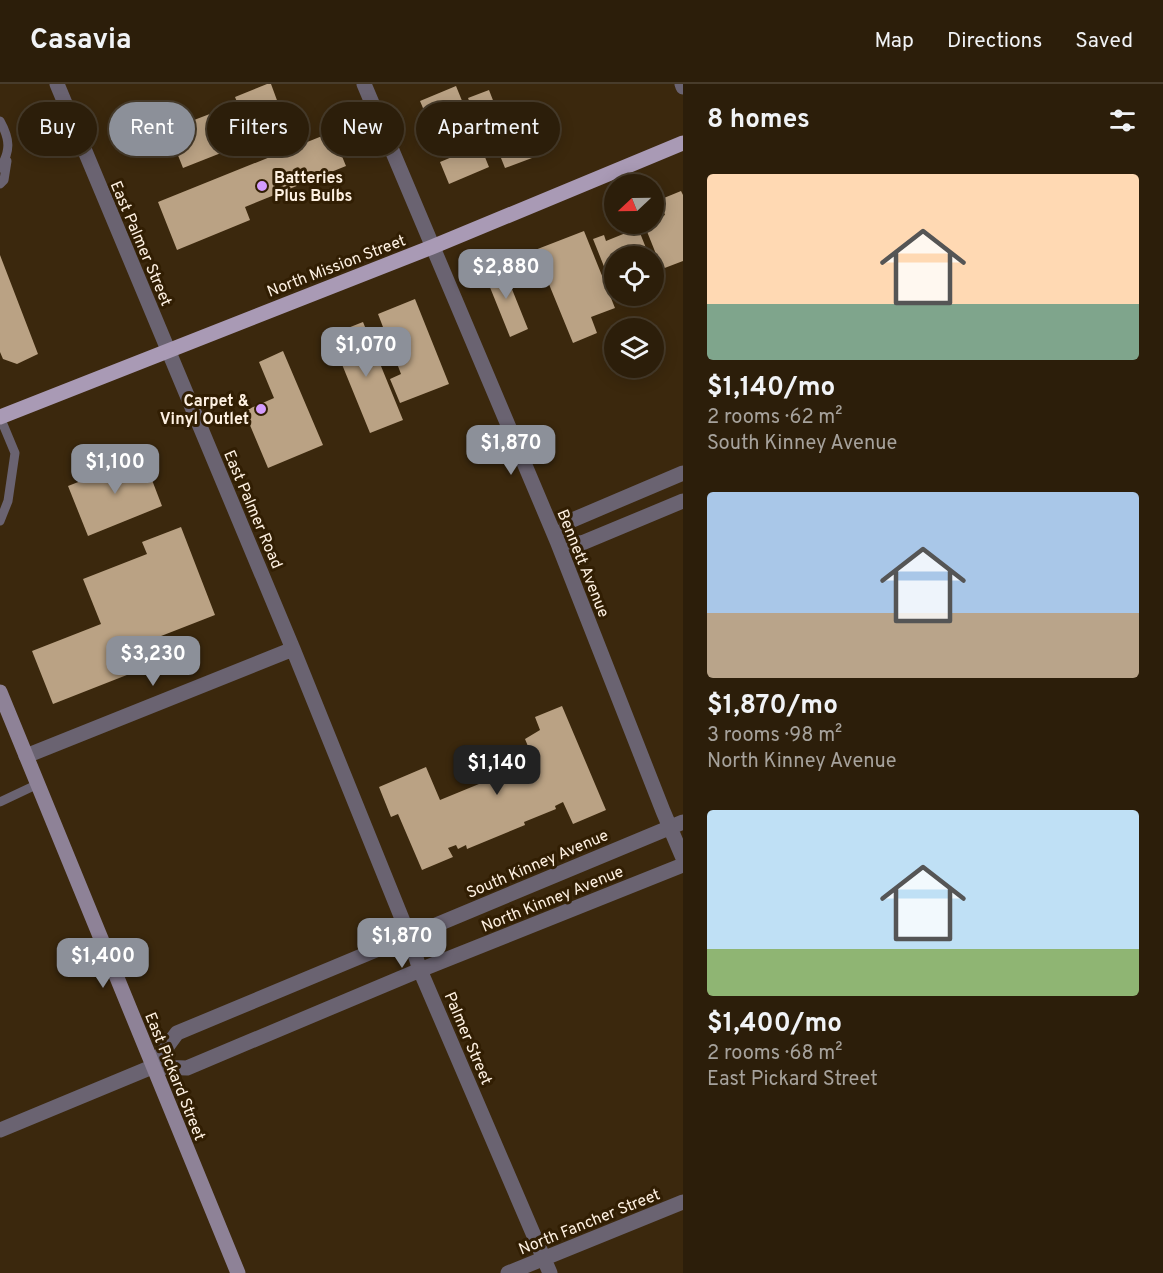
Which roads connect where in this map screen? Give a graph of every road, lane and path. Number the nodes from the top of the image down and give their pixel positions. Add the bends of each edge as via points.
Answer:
1 (57, 84) edge
2 (364, 84) edge
3 (0, 121) edge
4 (683, 143) edge
5 (8, 154) junction
6 (0, 168) edge
7 (0, 184) edge
8 (432, 247) junction
9 (167, 350) junction
10 (0, 417) edge
11 (683, 473) edge
12 (683, 501) edge
13 (0, 521) edge
14 (557, 541) junction
15 (293, 649) junction
16 (0, 692) edge
17 (6, 722) edge
18 (26, 756) junction
19 (38, 784) junction
20 (0, 802) edge
21 (676, 824) edge
22 (683, 858) edge
23 (683, 865) edge
24 (409, 936) junction
25 (420, 970) junction
26 (152, 1066) junction
27 (0, 1130) edge
28 (683, 1202) edge
29 (544, 1258) junction
30 (238, 1273) edge
31 (508, 1273) edge
32 (550, 1273) edge

1 - 9 street, East Palmer Street
2 - 8 street, Bennett Avenue
3 - 5 lane via 7,135
4 - 8 main road, North Mission Street
5 - 6 lane
5 - 7 lane
8 - 9 main road, North Mission Street
8 - 14 street, Bennett Avenue
9 - 10 main road, North Mission Street
9 - 15 street, East Palmer Road
10 - 13 lane via 15,453 8,501
11 - 14 street via 570,521
12 - 14 street via 582,543
14 - 21 street, Bennett Avenue
15 - 18 street
15 - 24 street, Palmer Street
16 - 17 main road, East Pickard Street
17 - 18 main road, East Pickard Street
18 - 19 main road, East Pickard Street
19 - 20 lane
19 - 26 main road, East Pickard Street
21 - 22 street, Bennett Avenue
21 - 24 street, South Kinney Avenue
23 - 25 street, North Kinney Avenue
24 - 25 street, Palmer Street
24 - 26 street, South Kinney Avenue via 177,1033
25 - 26 street, North Kinney Avenue via 187,1068
25 - 29 street, Palmer Street
26 - 27 street, North Kinney Avenue
26 - 30 main road, East Pickard Street
28 - 29 street, North Fancher Street
29 - 31 street, North Fancher Street
29 - 32 street, Palmer Street

